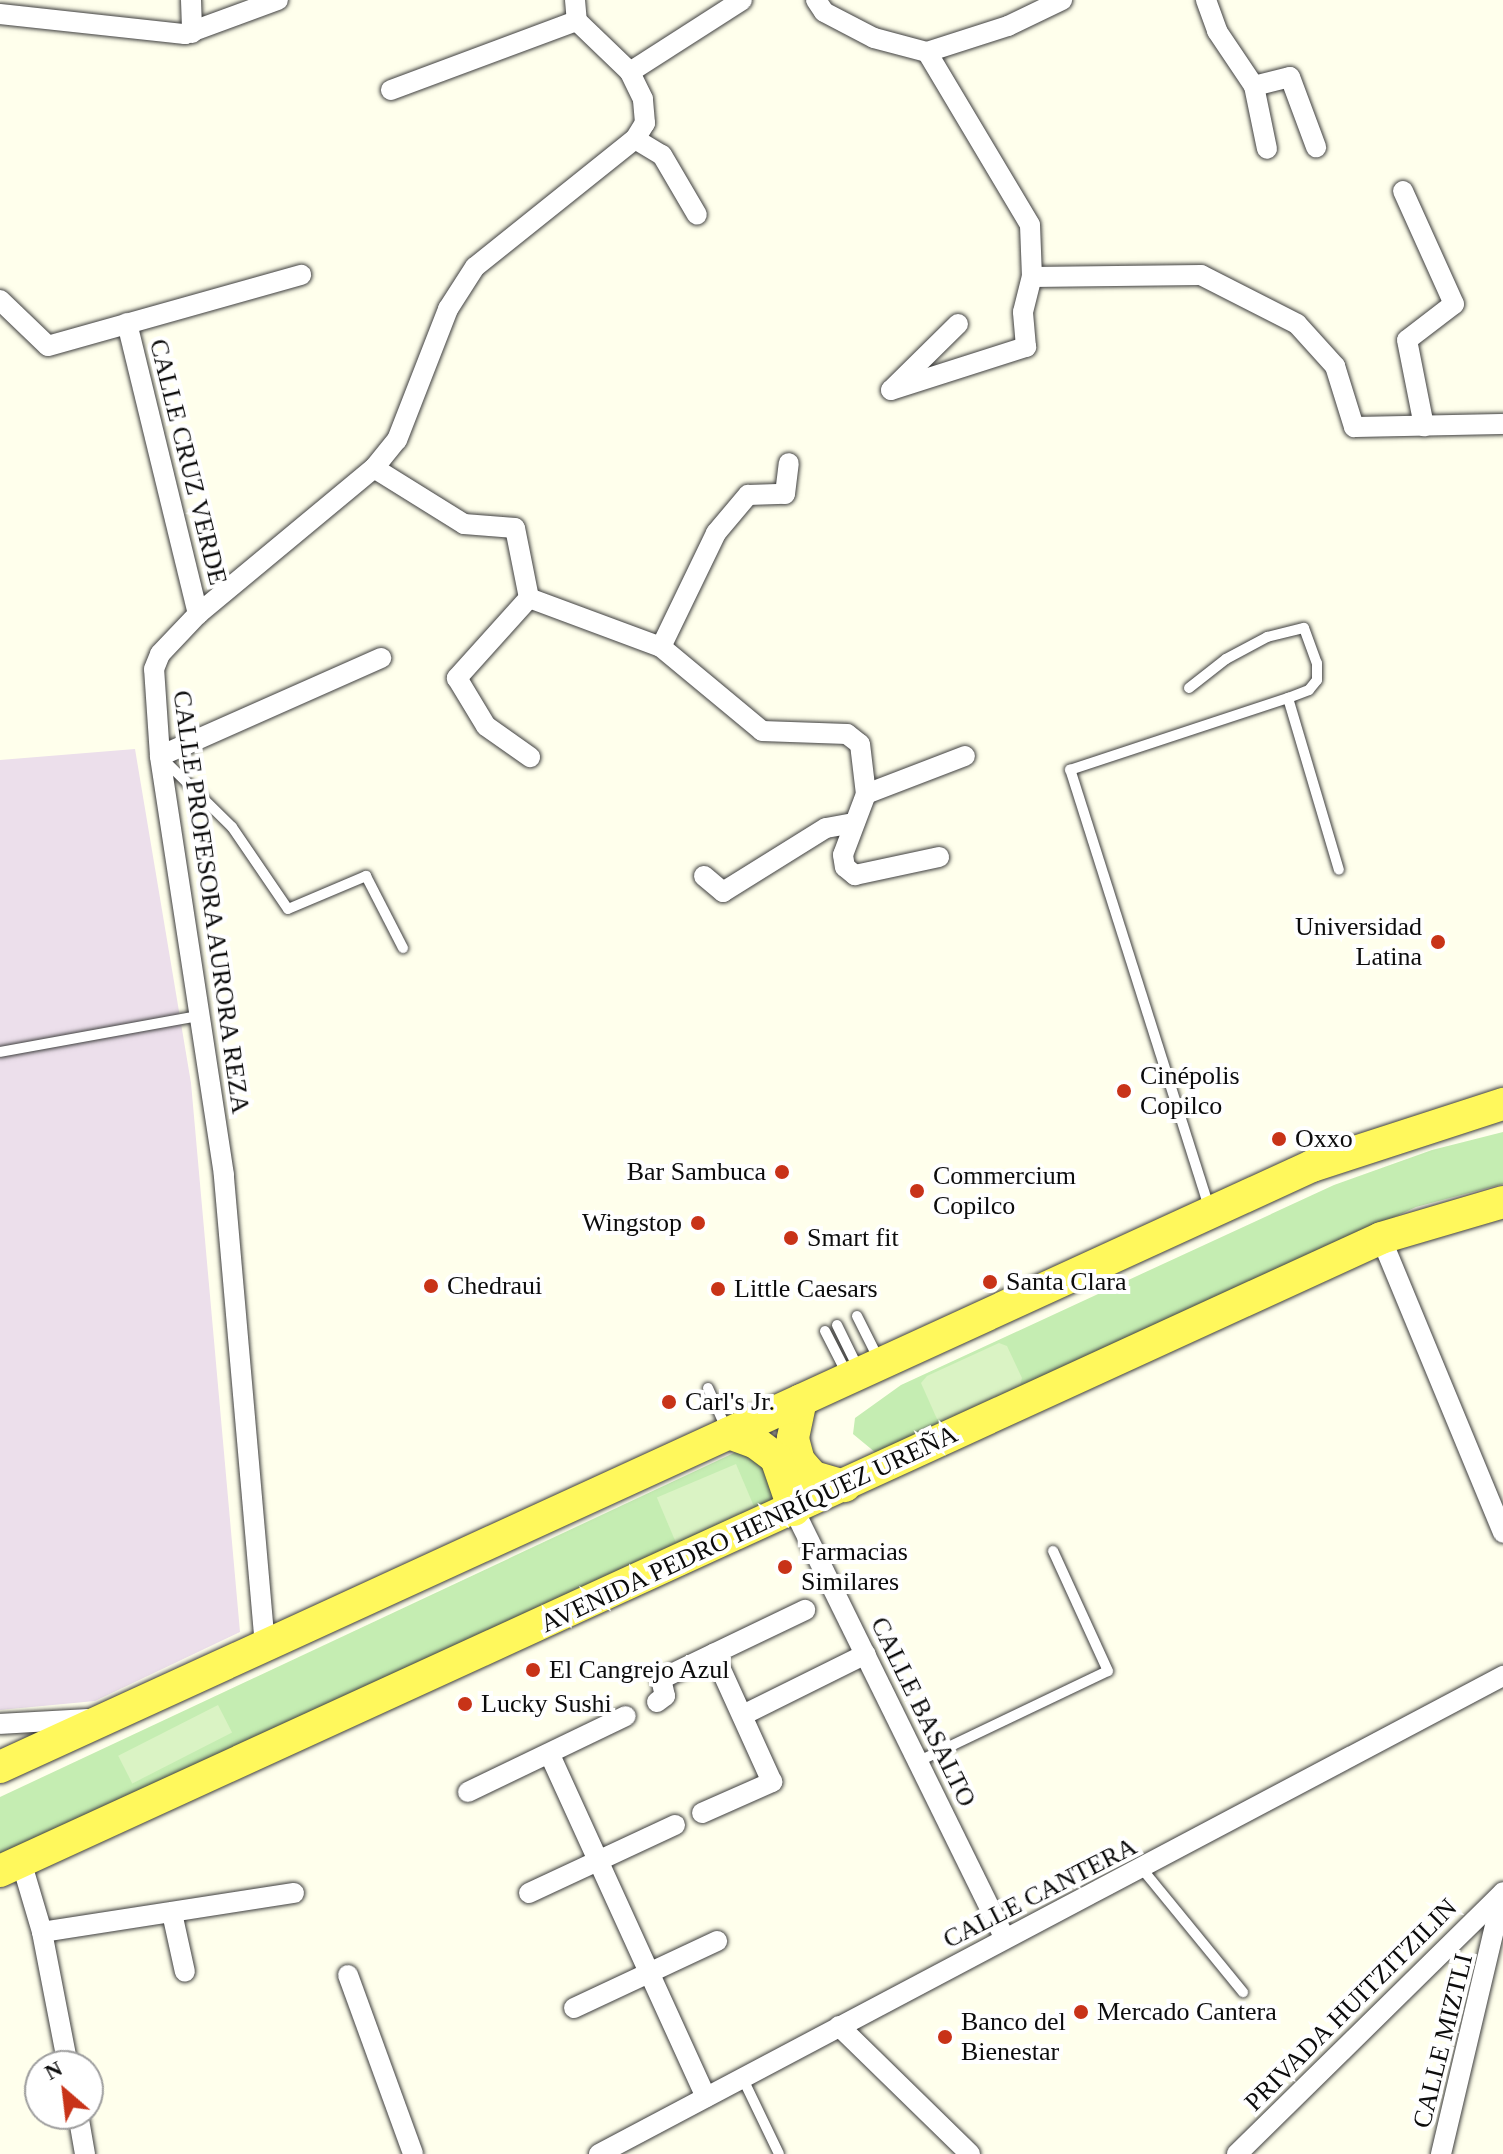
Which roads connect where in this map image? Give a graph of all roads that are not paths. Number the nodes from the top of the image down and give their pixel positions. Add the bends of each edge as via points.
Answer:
1 (191, 0) edge
2 (278, 0) edge
3 (575, 0) edge
4 (742, 0) edge
5 (816, 0) edge
6 (1062, 0) edge
7 (1206, 0) edge
8 (0, 14) edge
9 (577, 21) junction
10 (192, 33) junction
11 (927, 52) junction
12 (630, 72) junction
13 (1254, 86) junction
14 (391, 90) dead end
15 (635, 139) junction
16 (1316, 147) dead end
17 (1267, 149) dead end
18 (1403, 191) dead end
19 (697, 215) dead end
20 (301, 275) dead end
21 (1032, 277) junction
22 (0, 300) edge
23 (127, 323) junction
24 (958, 324) dead end
25 (1503, 424) edge
26 (1424, 426) junction
27 (789, 463) dead end
28 (374, 468) junction
29 (529, 598) junction
30 (198, 614) junction
31 (661, 647) junction
32 (381, 658) dead end
33 (1189, 688) dead end
34 (1288, 698) junction
35 (160, 756) junction
36 (965, 756) dead end
37 (530, 757) dead end
38 (866, 794) junction
39 (855, 823) junction
40 (939, 857) dead end
41 (1339, 870) dead end
42 (704, 876) dead end
43 (403, 948) dead end
44 (199, 1016) junction
45 (0, 1052) edge
46 (1503, 1104) edge
47 (1503, 1202) edge
48 (1211, 1212) junction
49 (1381, 1238) junction
50 (857, 1316) dead end
51 (837, 1325) dead end
52 (825, 1331) dead end
53 (863, 1371) junction
54 (708, 1388) dead end
55 (801, 1400) junction
56 (729, 1433) junction
57 (845, 1486) junction
58 (794, 1510) junction
59 (1503, 1533) edge
60 (1053, 1551) dead end
61 (805, 1610) dead end
62 (265, 1646) junction
63 (714, 1654) junction
64 (866, 1654) junction
65 (1503, 1676) edge
66 (657, 1702) dead end
67 (743, 1715) junction
68 (626, 1716) dead end
69 (108, 1717) junction
70 (0, 1724) edge
71 (550, 1755) junction
72 (919, 1761) junction
73 (0, 1767) edge
74 (468, 1792) dead end
75 (702, 1813) dead end
76 (675, 1825) dead end
77 (598, 1861) junction
78 (10, 1866) edge
79 (1143, 1870) junction
80 (294, 1893) dead end
81 (529, 1893) dead end
82 (1503, 1893) edge
83 (172, 1913) junction
84 (42, 1932) junction
85 (1005, 1938) junction
86 (717, 1941) dead end
87 (185, 1972) dead end
88 (649, 1973) junction
89 (348, 1975) dead end
90 (1243, 1992) dead end
91 (574, 2008) dead end
92 (839, 2026) junction
93 (65, 2050) edge
94 (742, 2077) junction
95 (706, 2097) junction
96 (81, 2130) edge
97 (85, 2154) edge
98 (413, 2154) edge
99 (599, 2154) edge
100 (779, 2154) edge
101 (970, 2154) edge
102 (1237, 2154) edge
103 (1441, 2154) edge

1 - 10 street
2 - 10 street
3 - 9 street
4 - 12 street
5 - 11 street via 824,12 874,38
6 - 11 street via 1008,26
7 - 13 street via 1217,31
8 - 10 street
9 - 12 street
9 - 14 street
11 - 21 street via 1030,225
12 - 15 street via 643,99 645,123
13 - 16 street via 1290,77
13 - 17 street
15 - 19 street via 662,155
15 - 28 street, CALLE PROFESORA AURORA REZA via 475,267 448,309 397,440
18 - 26 street via 1454,304 1407,340
20 - 23 street
21 - 24 street via 1023,312 1026,347 891,390
21 - 26 street via 1201,275 1297,324 1335,366 1354,427
22 - 23 street via 48,346
23 - 30 street, CALLE CRUZ VERDE
25 - 26 street
27 - 31 street via 785,494 748,495 716,533
28 - 29 street via 464,524 515,528
28 - 30 street, CALLE PROFESORA AURORA REZA
29 - 31 street
29 - 37 street via 457,678 486,726
30 - 35 street, CALLE PROFESORA AURORA REZA via 160,654 154,669
31 - 38 street via 762,731 847,734 860,744 866,759
32 - 35 street
33 - 34 lane via 1253,644 1304,628 1317,663 1317,680 1309,690
34 - 41 lane
34 - 48 lane via 1070,770
35 - 43 lane via 232,827 288,909 366,876
35 - 44 street, CALLE PROFESORA AURORA REZA
36 - 38 street
38 - 39 street
39 - 40 street via 843,855 845,867 855,875
39 - 42 street via 826,828 723,892
44 - 45 lane
44 - 62 street, CALLE PROFESORA AURORA REZA via 224,1175
46 - 48 main road via 1312,1166
47 - 49 main road, AVENIDA PEDRO HENRÍQUEZ UREÑA
48 - 53 main road
49 - 57 main road, AVENIDA PEDRO HENRÍQUEZ UREÑA
49 - 59 street
50 - 53 lane
51 - 53 lane
52 - 53 lane
53 - 55 main road
54 - 56 lane
55 - 56 main road
55 - 57 main road via 793,1439 799,1461 813,1477
56 - 58 main road via 776,1458
56 - 62 main road
57 - 58 main road, AVENIDA PEDRO HENRÍQUEZ UREÑA
58 - 64 street, CALLE BASALTO
58 - 78 main road, AVENIDA PEDRO HENRÍQUEZ UREÑA
60 - 72 lane via 1108,1671
61 - 63 street
62 - 69 main road
63 - 66 street via 661,1679 665,1696
63 - 67 street
64 - 67 street
64 - 72 street, CALLE BASALTO
65 - 79 street, CALLE CANTERA
67 - 75 street via 772,1782
68 - 71 street
69 - 70 street
69 - 73 main road
71 - 74 street
71 - 77 street
72 - 85 street, CALLE BASALTO
76 - 77 street
77 - 81 street
77 - 88 street
78 - 84 street
79 - 85 street, CALLE CANTERA
79 - 90 lane
80 - 83 street
82 - 102 street, PRIVADA HUITZITZILIN
82 - 103 street, CALLE MIZTLI
83 - 84 street
83 - 87 street
84 - 93 street
85 - 92 street, CALLE CANTERA
86 - 88 street
88 - 91 street
88 - 95 street
89 - 98 street
92 - 94 street, CALLE CANTERA
92 - 101 street
94 - 95 street, CALLE CANTERA
94 - 100 lane
95 - 99 street, CALLE CANTERA
96 - 97 street

